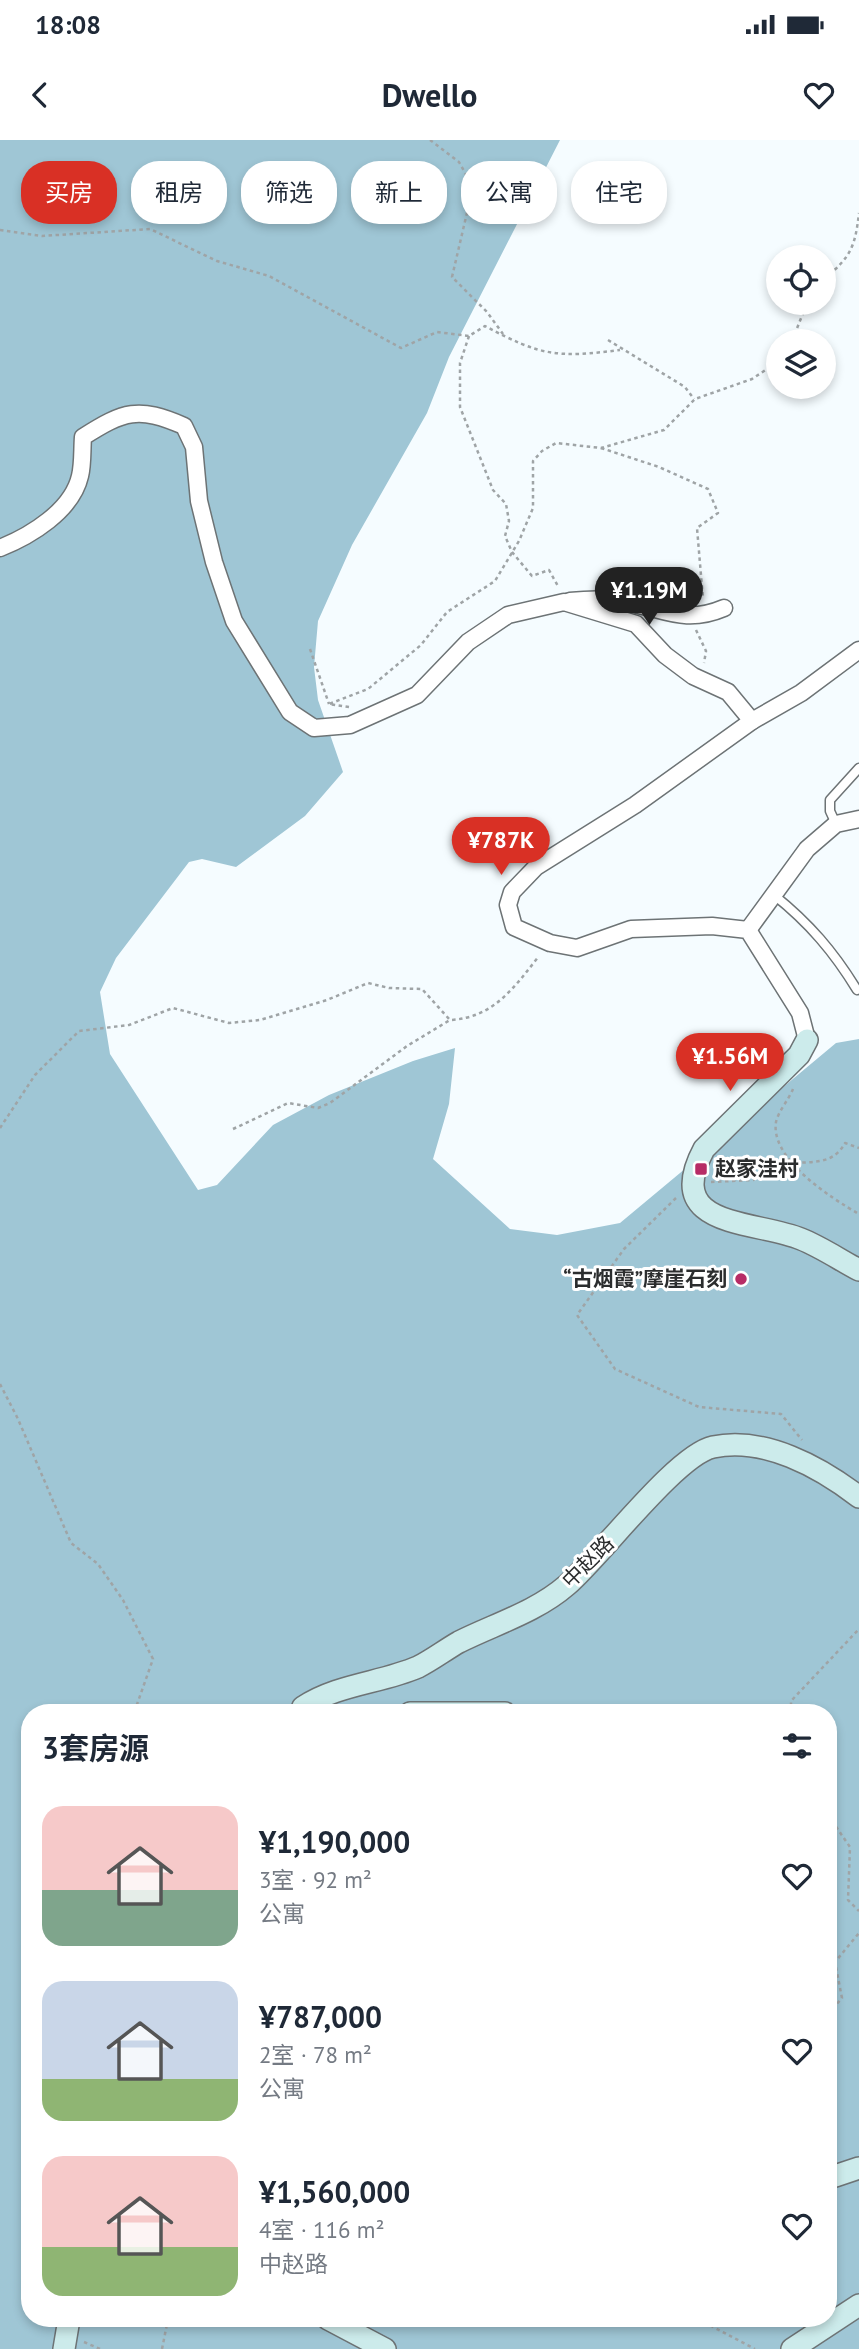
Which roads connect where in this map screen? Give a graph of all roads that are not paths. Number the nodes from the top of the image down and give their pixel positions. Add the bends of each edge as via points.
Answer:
1 (0, 548) edge
2 (564, 602) junction
3 (724, 608) dead end
4 (859, 650) edge
5 (752, 721) junction
6 (859, 768) edge
7 (859, 819) edge
8 (836, 824) junction
9 (774, 895) junction
10 (748, 930) junction
11 (857, 990) dead end
12 (807, 1040) joint
13 (859, 1270) edge
14 (859, 1497) edge
15 (308, 1704) edge
16 (859, 2168) edge
17 (837, 2175) edge
18 (859, 2305) edge
19 (837, 2319) edge
20 (68, 2327) edge
21 (343, 2327) edge
22 (826, 2327) edge
23 (64, 2349) edge
24 (385, 2349) edge
25 (792, 2349) edge

1 - 2 street via 24,538 60,509 80,478 83,437 117,416 155,414 184,426 194,447 214,562 234,621 290,712 314,727 350,725 417,695 468,642 508,615
2 - 3 street via 594,598 698,616
2 - 5 street via 636,624 665,655 699,680 728,692
4 - 5 street via 801,693
5 - 10 street via 635,805 536,867 512,892 508,905 514,926 550,943 577,948 631,929 712,926
6 - 8 lane via 830,800
7 - 8 street
8 - 9 street via 807,849
9 - 10 street
9 - 11 lane via 833,951
10 - 12 street via 800,1013
12 - 13 street via 799,1055 704,1149 693,1181 698,1203 713,1217 801,1239
14 - 15 street, 中赵路 via 829,1474 767,1448 711,1447 678,1469 566,1586 418,1667 320,1696
16 - 17 street
18 - 19 street
20 - 23 street
21 - 24 street
22 - 25 street

